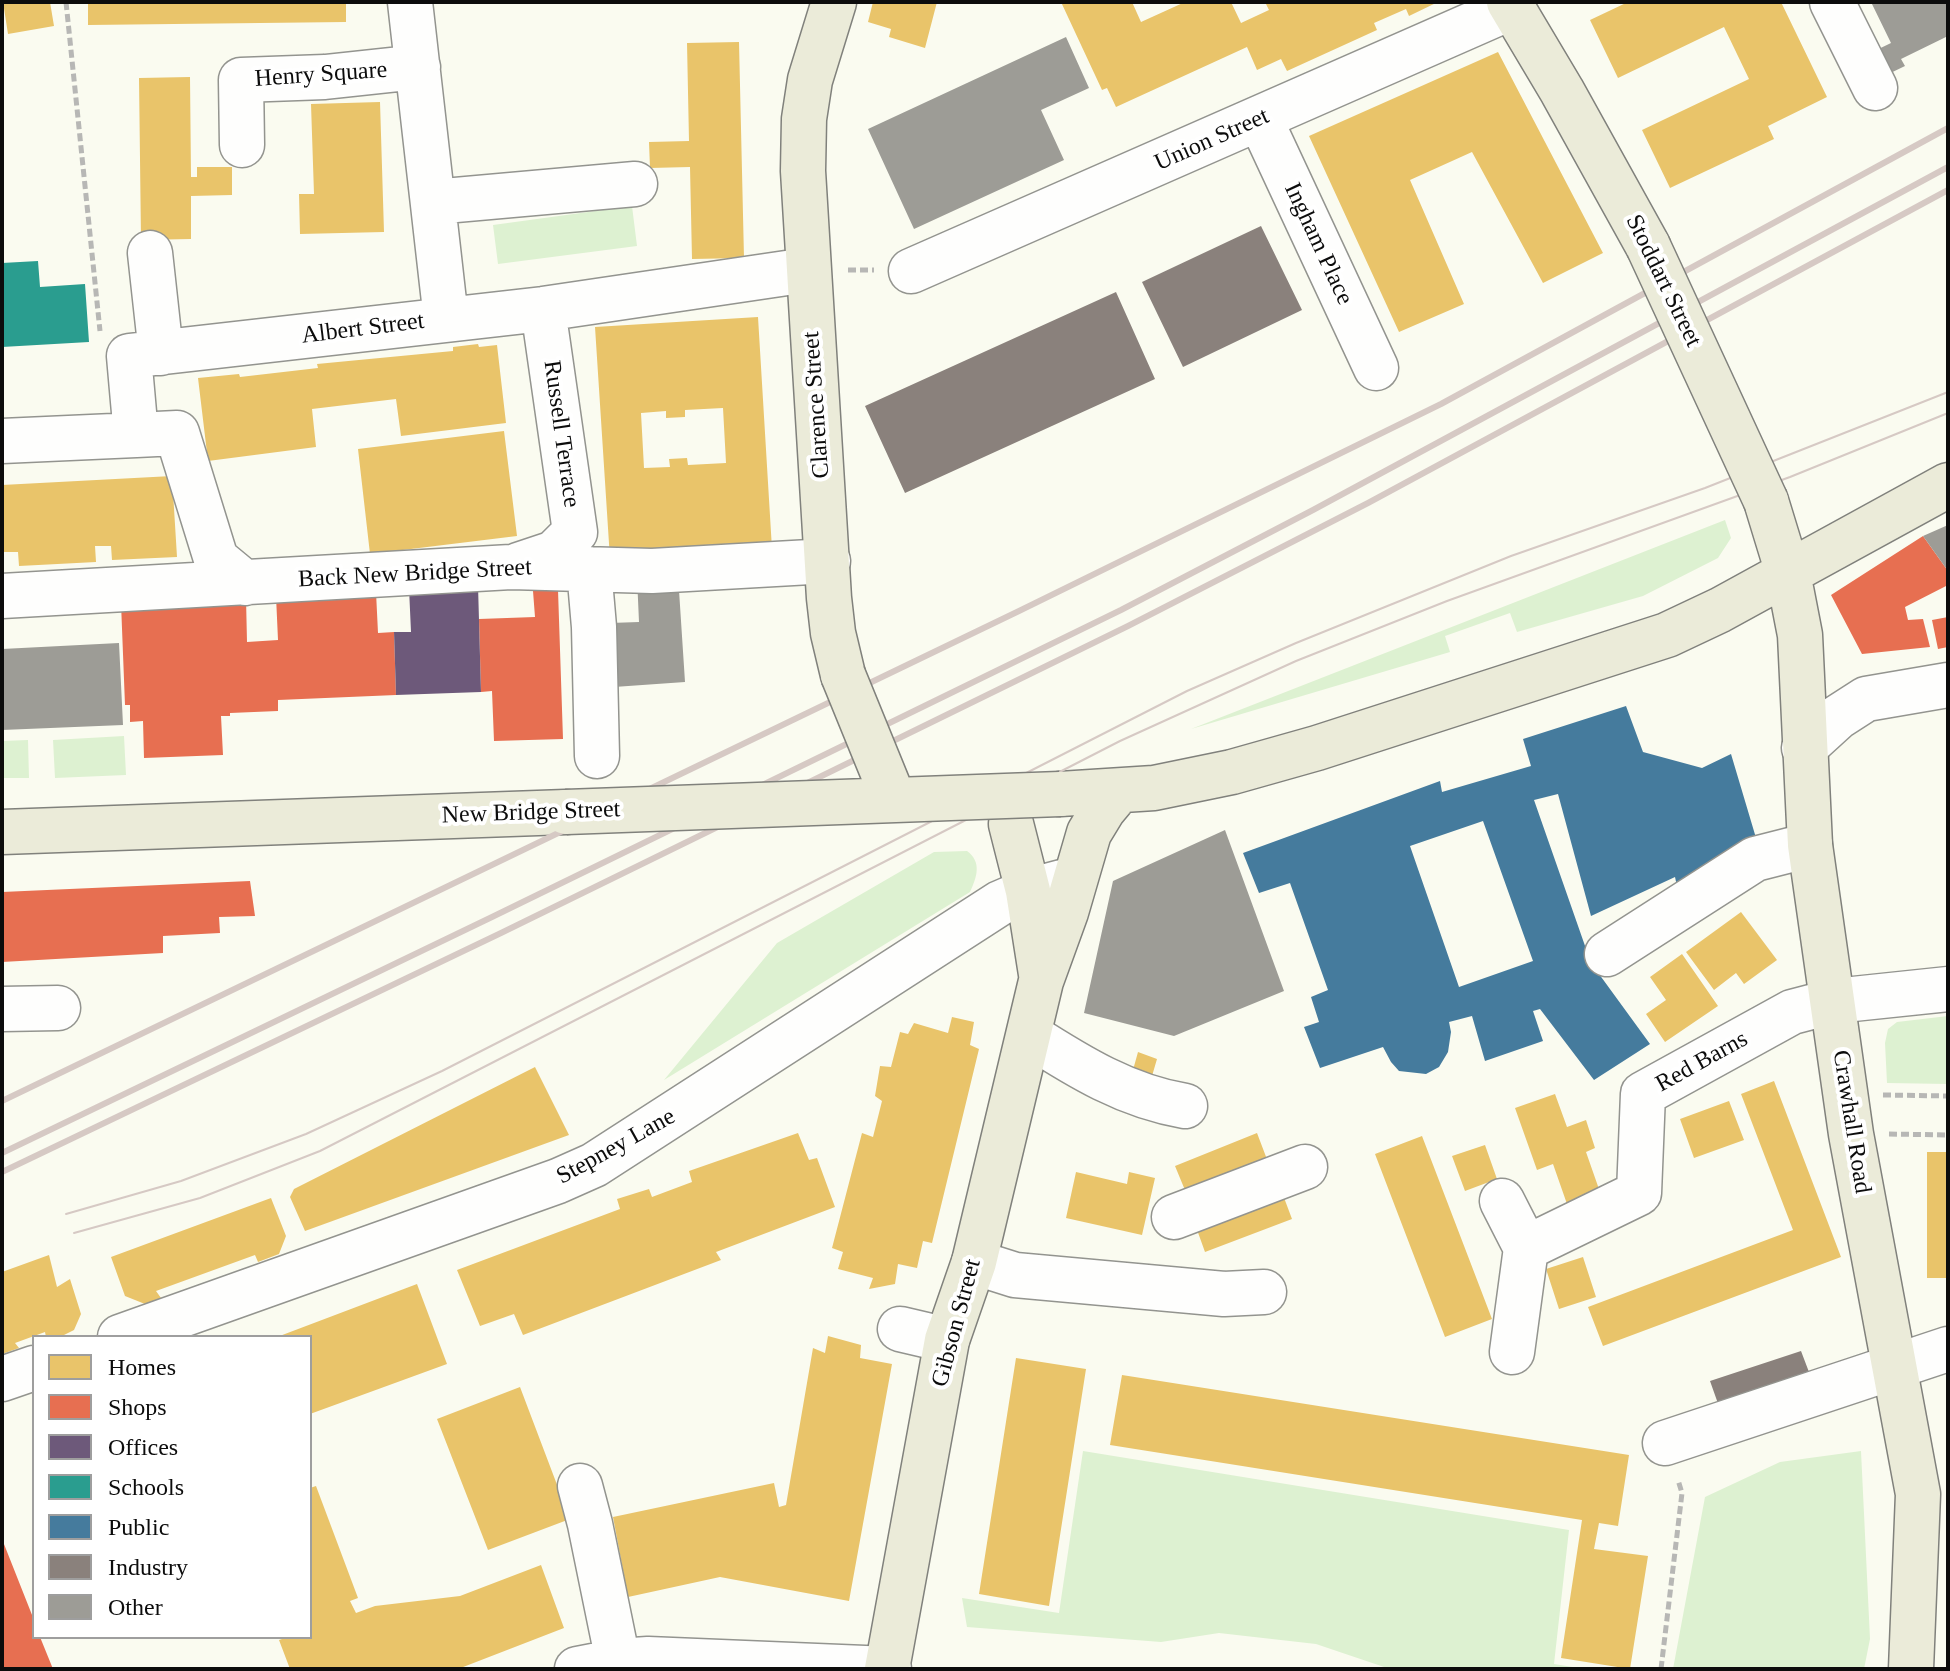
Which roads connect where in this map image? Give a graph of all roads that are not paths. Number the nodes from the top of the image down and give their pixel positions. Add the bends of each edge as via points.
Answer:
1 (410, 2) edge
2 (834, 2) edge
3 (1832, 2) edge
4 (1510, 4) edge
5 (418, 67) junction
6 (1875, 88) dead end
7 (1260, 119) junction
8 (242, 145) dead end
9 (635, 184) dead end
10 (433, 202) junction
11 (150, 253) dead end
12 (807, 270) junction
13 (911, 271) road end
14 (543, 309) junction
15 (446, 319) junction
16 (145, 355) junction
17 (1376, 368) dead end
18 (136, 435) junction
19 (2, 441) edge
20 (1948, 485) edge
21 (828, 561) junction
22 (511, 567) junction
23 (589, 569) junction
24 (1788, 573) junction
25 (245, 583) junction
26 (2, 596) edge
27 (1803, 675) junction
28 (1948, 685) edge
29 (1866, 699) junction
30 (1804, 748) junction
31 (597, 756) dead end
32 (1118, 792) junction
33 (894, 800) junction
34 (1000, 810) junction
35 (2, 832) edge
36 (1810, 845) junction
37 (1074, 880) junction
38 (1028, 891) junction
39 (1607, 954) dead end
40 (1041, 981) junction
41 (1948, 989) edge
42 (1834, 1001) junction
43 (58, 1008) dead end
44 (2, 1009) edge
45 (1029, 1035) junction
46 (1185, 1106) dead end
47 (1305, 1167) dead end
48 (1502, 1201) dead end
49 (1174, 1217) dead end
50 (1526, 1248) junction
51 (974, 1262) junction
52 (1264, 1292) dead end
53 (900, 1329) dead end
54 (126, 1335) edge
55 (947, 1340) junction
56 (1948, 1349) edge
57 (1512, 1352) dead end
58 (1894, 1368) junction
59 (32, 1369) edge
60 (2, 1379) edge
61 (1665, 1443) road end
62 (580, 1486) dead end
63 (597, 1665) edge
64 (888, 1669) edge
65 (1911, 1669) edge

1 - 5 street, Henry Square
2 - 12 main road, Clarence Street via 804,119
3 - 6 street
4 - 7 street, Union Street
4 - 24 main road, Stoddart Street, bridge via 1648,246 1766,501
5 - 8 street, Henry Square via 241,80
5 - 10 street, Henry Square
7 - 13 street, Union Street
7 - 17 street, Ingham Place
9 - 10 street
10 - 15 street, Henry Square
11 - 16 street
12 - 14 street, Albert Street
12 - 21 main road, Clarence Street
14 - 15 street, Albert Street
14 - 22 street, Russell Terrace via 575,532 554,553
15 - 16 street, Albert Street
16 - 18 street
18 - 19 street
18 - 25 street via 177,433 216,559
20 - 24 main road, New Bridge Street
21 - 23 street, Back New Bridge Street via 652,571
21 - 33 main road, Clarence Street, bridge via 833,633 843,675
22 - 23 street, Back New Bridge Street
22 - 25 street, Back New Bridge Street
23 - 31 street
24 - 27 main road, Crawhall Road
24 - 32 main road, New Bridge Street via 1702,619 1627,649 1274,760 1185,784
25 - 26 street, Back New Bridge Street
27 - 29 street
27 - 30 main road, Crawhall Road
28 - 29 street
29 - 30 street
30 - 36 main road, Crawhall Road
32 - 34 main road, New Bridge Street, bridge via 1060,794
32 - 37 main road, Gibson Street via 1089,833
33 - 34 main road, New Bridge Street, bridge
33 - 35 main road, New Bridge Street, bridge
34 - 38 main road, Gibson Street
36 - 39 street via 1755,859
36 - 42 main road, Crawhall Road
37 - 38 street, Stepney Lane
37 - 40 main road, Gibson Street
38 - 40 main road, Gibson Street
38 - 54 street, Stepney Lane via 1000,903 594,1165
40 - 45 main road, Gibson Street
41 - 42 street
42 - 50 street, Red Barns via 1792,1012 1643,1094 1639,1193
42 - 58 main road, Crawhall Road via 1848,1114
43 - 44 street
45 - 46 street via 1126,1090
45 - 51 main road, Gibson Street
47 - 49 street
48 - 50 street
50 - 57 street
51 - 52 street via 1015,1275 1224,1294
51 - 55 main road, Gibson Street
53 - 55 street
55 - 64 main road, Gibson Street
56 - 58 street
58 - 61 street
58 - 65 main road, Crawhall Road via 1918,1494
59 - 60 street
62 - 63 street via 590,1524
63 - 64 street via 698,1659

